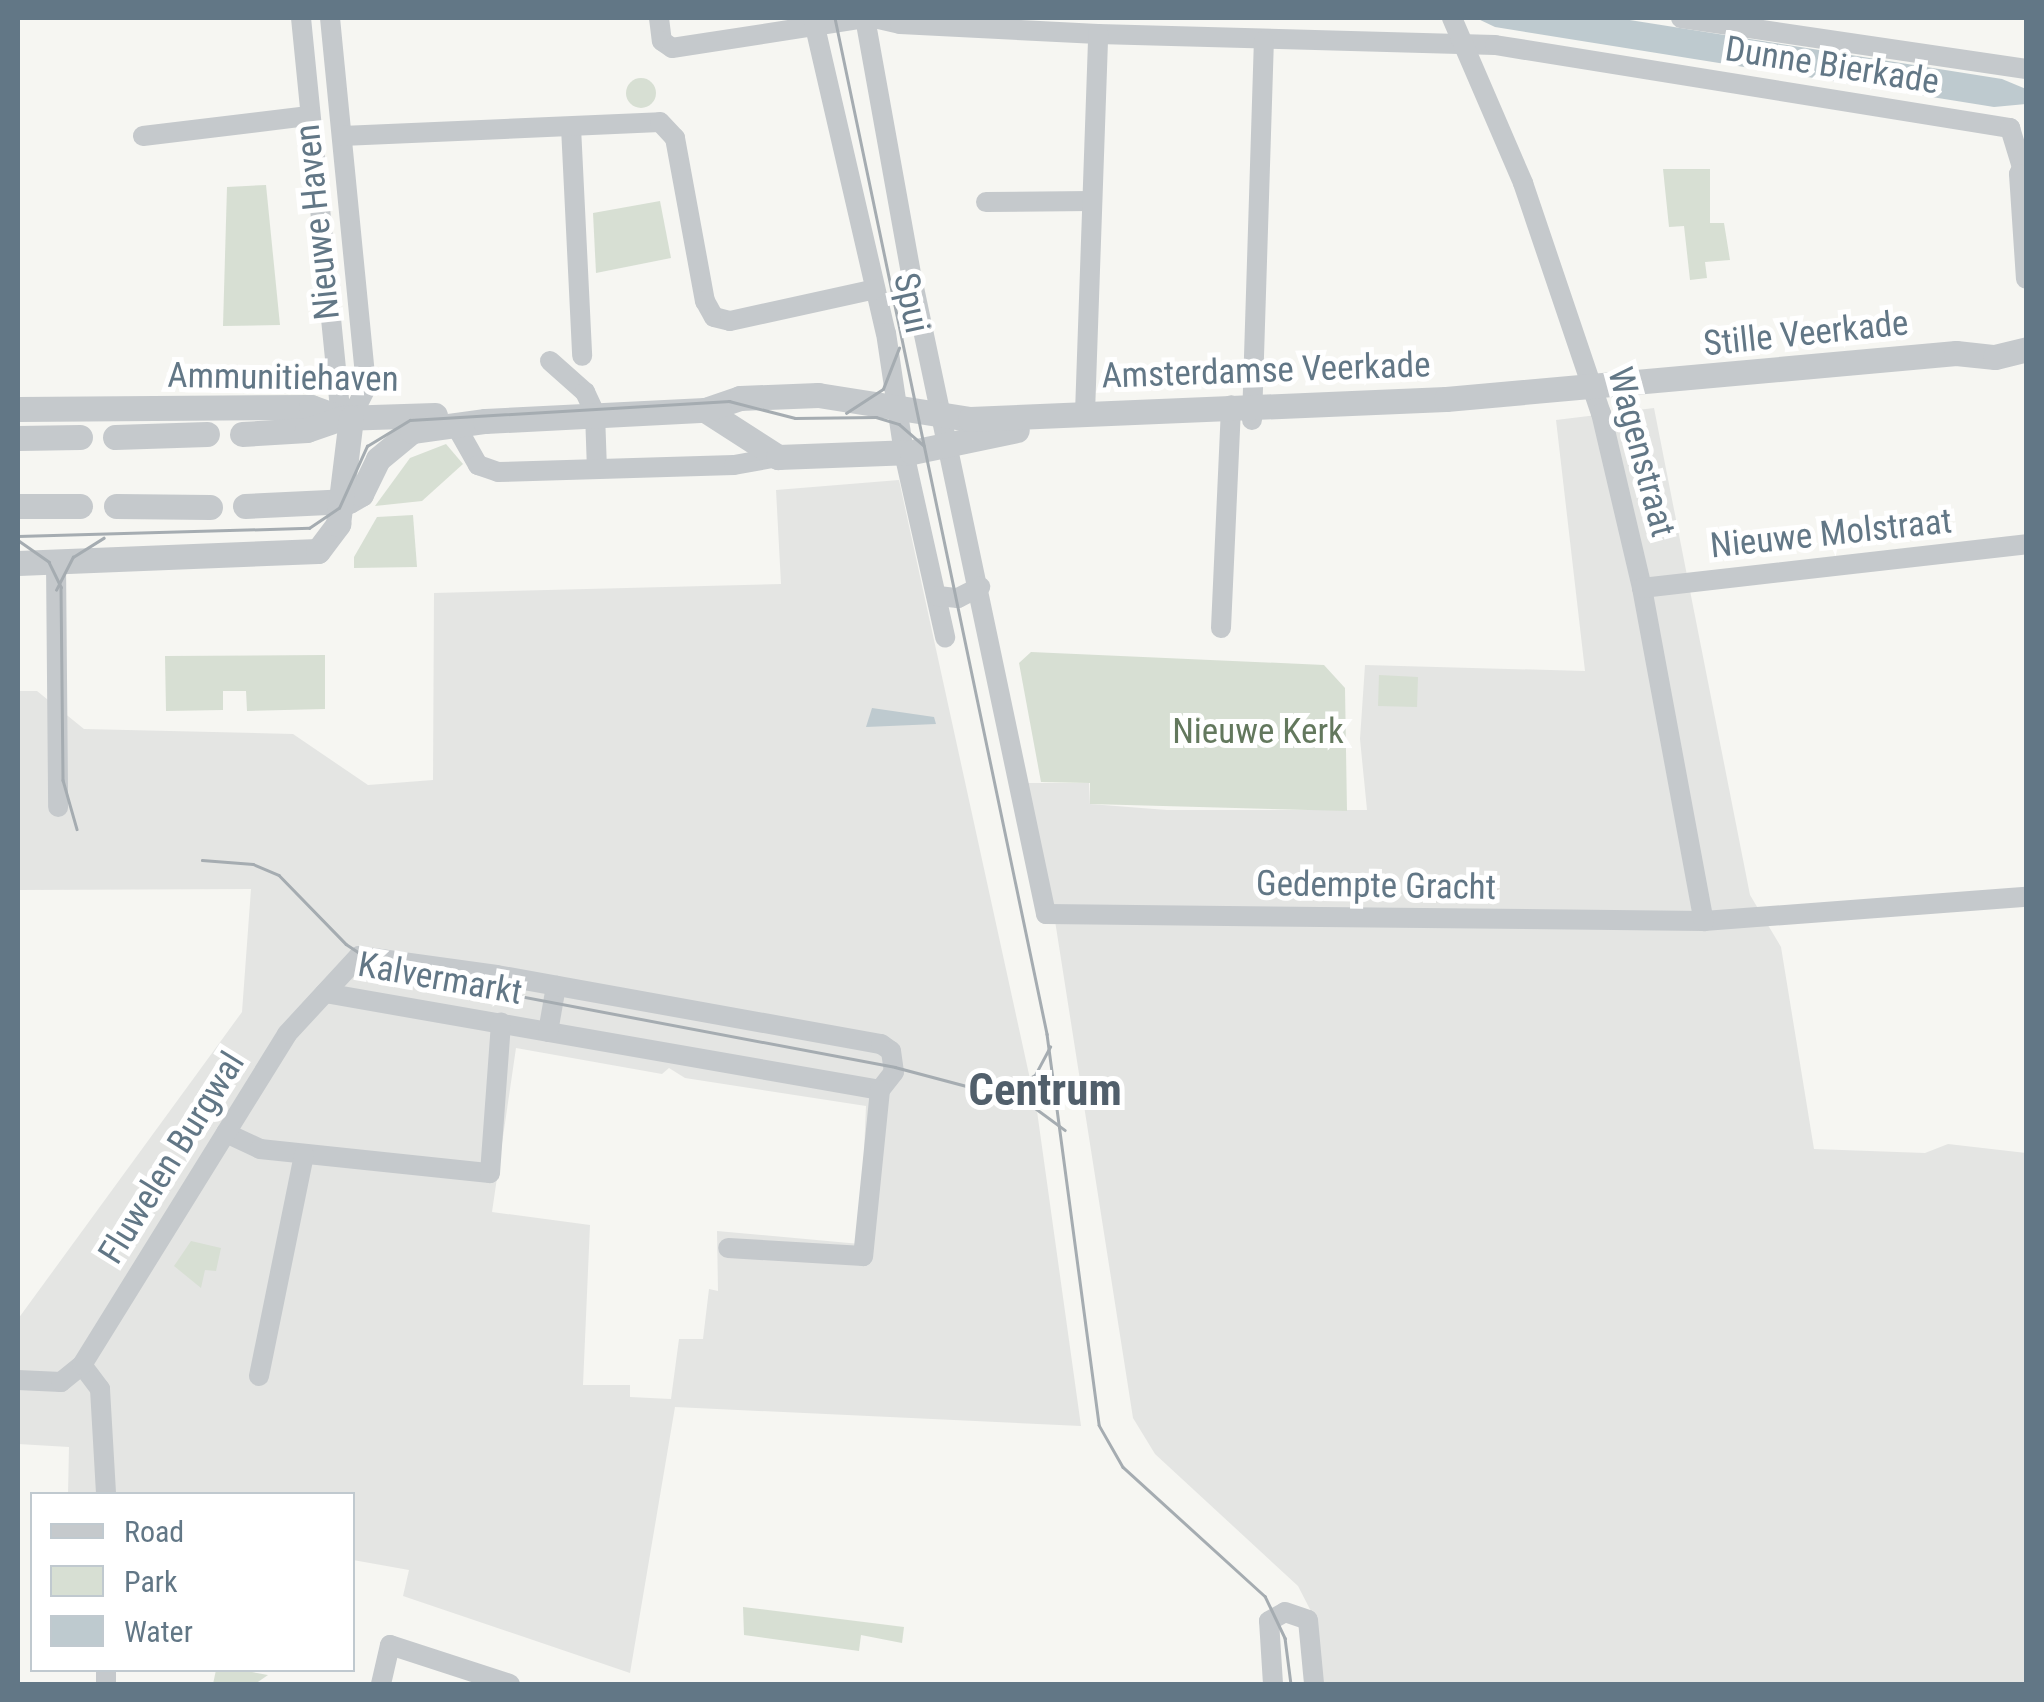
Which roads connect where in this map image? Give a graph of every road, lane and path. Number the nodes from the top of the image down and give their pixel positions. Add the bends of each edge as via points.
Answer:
1 (301, 18) edge
2 (330, 18) edge
3 (658, 18) edge
4 (865, 18) edge
5 (874, 18) edge
6 (1452, 18) edge
7 (1681, 18) edge
8 (814, 21) edge
9 (1740, 22) edge
10 (1098, 34) junction
11 (1264, 41) junction
12 (1466, 45) junction
13 (2026, 69) edge
14 (309, 116) junction
15 (571, 127) junction
16 (144, 136) dead end
17 (342, 136) junction
18 (2024, 160) edge
19 (1091, 201) junction
20 (986, 202) dead end
21 (2026, 279) edge
22 (875, 289) junction
23 (2026, 348) edge
24 (582, 356) dead end
25 (550, 361) dead end
26 (1594, 394) junction
27 (894, 403) junction
28 (18, 409) edge
29 (705, 410) junction
30 (1242, 412) junction
31 (595, 413) junction
32 (1085, 413) junction
33 (942, 414) junction
34 (346, 418) junction
35 (485, 420) junction
36 (456, 426) junction
37 (206, 434) dead end
38 (242, 434) dead end
39 (80, 437) dead end
40 (115, 437) dead end
41 (18, 438) edge
42 (950, 444) junction
43 (904, 453) junction
44 (778, 457) junction
45 (597, 469) junction
46 (18, 506) edge
47 (80, 506) dead end
48 (116, 506) dead end
49 (246, 506) dead end
50 (346, 507) junction
51 (210, 508) dead end
52 (2026, 544) edge
53 (56, 562) junction
54 (18, 563) edge
55 (980, 587) junction
56 (1642, 588) junction
57 (938, 596) junction
58 (1221, 628) dead end
59 (945, 637) dead end
60 (58, 806) dead end
61 (2026, 897) edge
62 (1046, 914) joint
63 (1704, 921) junction
64 (556, 986) junction
65 (325, 992) junction
66 (501, 1022) junction
67 (548, 1032) junction
68 (880, 1090) junction
69 (226, 1134) junction
70 (304, 1156) junction
71 (728, 1248) dead end
72 (82, 1364) junction
73 (259, 1376) dead end
74 (18, 1380) edge
75 (106, 1492) edge
76 (381, 1684) edge
77 (510, 1684) edge
78 (1273, 1684) edge
79 (1314, 1684) edge

1 - 14 street, Nieuwe Haven
2 - 17 street, Nieuwe Haven
3 - 8 street via 662,41 672,48
4 - 8 street
4 - 33 street, Spui
5 - 10 street, Dunne Bierkade
6 - 12 street, Wagenstraat
7 - 9 street
8 - 22 street, Spui
9 - 13 street
10 - 11 street, Dunne Bierkade
10 - 19 street
11 - 12 street, Dunne Bierkade
11 - 30 street
12 - 18 street, Dunne Bierkade via 2010,128
12 - 26 street, Wagenstraat via 1522,183
14 - 16 street
14 - 34 street, Nieuwe Haven
15 - 17 street
15 - 22 street via 660,122 672,128 705,301 714,317 730,322
15 - 24 street
17 - 34 street, Nieuwe Haven via 366,388
18 - 21 street
19 - 20 street
19 - 32 street
22 - 27 street, Spui
23 - 26 street, Stille Veerkade via 1985,358 1956,354
25 - 31 street via 585,392
26 - 30 street, Amsterdamse Veerkade
26 - 56 street, Wagenstraat
27 - 29 street, Ammunitiehaven via 740,398
27 - 33 street, Ammunitiehaven
27 - 43 street, Spui
28 - 34 street, Ammunitiehaven via 311,407
29 - 31 street, Ammunitiehaven
29 - 44 street
30 - 32 street, Amsterdamse Veerkade
30 - 42 street, Amsterdamse Veerkade via 1008,430
30 - 58 street
31 - 35 street, Ammunitiehaven
31 - 45 street
32 - 33 street, Amsterdamse Veerkade via 970,419
33 - 42 street, Spui
34 - 35 street, Ammunitiehaven via 468,412
34 - 38 street via 307,430
34 - 50 street
35 - 36 street, Ammunitiehaven
36 - 45 street via 484,469
36 - 50 street, Ammunitiehaven via 412,431 378,460
37 - 40 street
39 - 41 street
42 - 43 street, Amsterdamse Veerkade
42 - 55 street, Spui
43 - 44 street, Amsterdamse Veerkade
43 - 57 street, Spui
44 - 45 street via 734,465
46 - 47 street
48 - 51 street
49 - 50 street
50 - 53 street via 318,551
52 - 56 street, Nieuwe Molstraat
53 - 54 street
53 - 60 street
55 - 57 street via 958,598
55 - 62 street, Spui
56 - 63 street, Wagenstraat
57 - 59 street, Spui
61 - 63 street, Gedempte Gracht
62 - 63 street, Gedempte Gracht
64 - 65 street, Kalvermarkt via 372,954 354,958
64 - 67 street
64 - 68 street, Kalvermarkt via 881,1044 895,1059 892,1078
65 - 66 street, Kalvermarkt
65 - 69 street, Fluwelen Burgwal via 287,1034
66 - 67 street, Kalvermarkt
66 - 70 street via 490,1172
67 - 68 street, Kalvermarkt
68 - 71 street via 863,1256
69 - 70 street via 260,1150
69 - 72 street, Fluwelen Burgwal
70 - 73 street
72 - 74 street via 61,1382
72 - 75 street via 100,1389
76 - 77 street via 390,1645
78 - 79 street via 1269,1621 1285,1612 1308,1620

